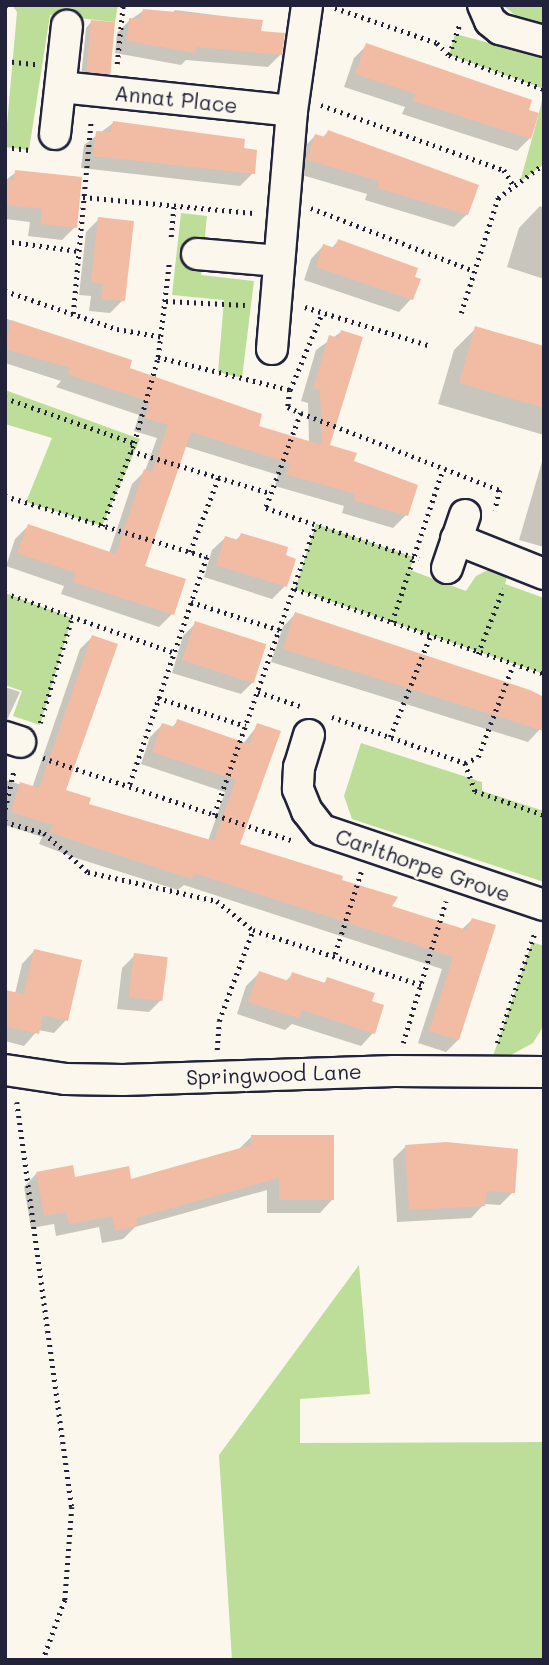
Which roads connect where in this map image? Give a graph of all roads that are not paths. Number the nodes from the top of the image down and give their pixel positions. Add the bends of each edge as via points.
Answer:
1 (307, 5) edge
2 (483, 5) edge
3 (66, 26) dead end
4 (544, 41) edge
5 (61, 87) junction
6 (293, 103) junction
7 (55, 134) dead end
8 (179, 254) road end
9 (279, 261) junction
10 (272, 349) dead end
11 (447, 568) road end
12 (544, 574) edge
13 (311, 718) road end
14 (543, 905) edge
15 (9, 1071) edge
16 (544, 1072) edge

1 - 6 street
2 - 4 street via 489,22 500,29
3 - 5 street
5 - 6 street, Annat Place
5 - 7 street
6 - 9 street
8 - 9 street
9 - 10 street
11 - 12 street via 471,524 513,561
13 - 14 street, Carlthorpe Grove via 298,789 322,830
15 - 16 street, Springwood Lane via 123,1080 394,1071

